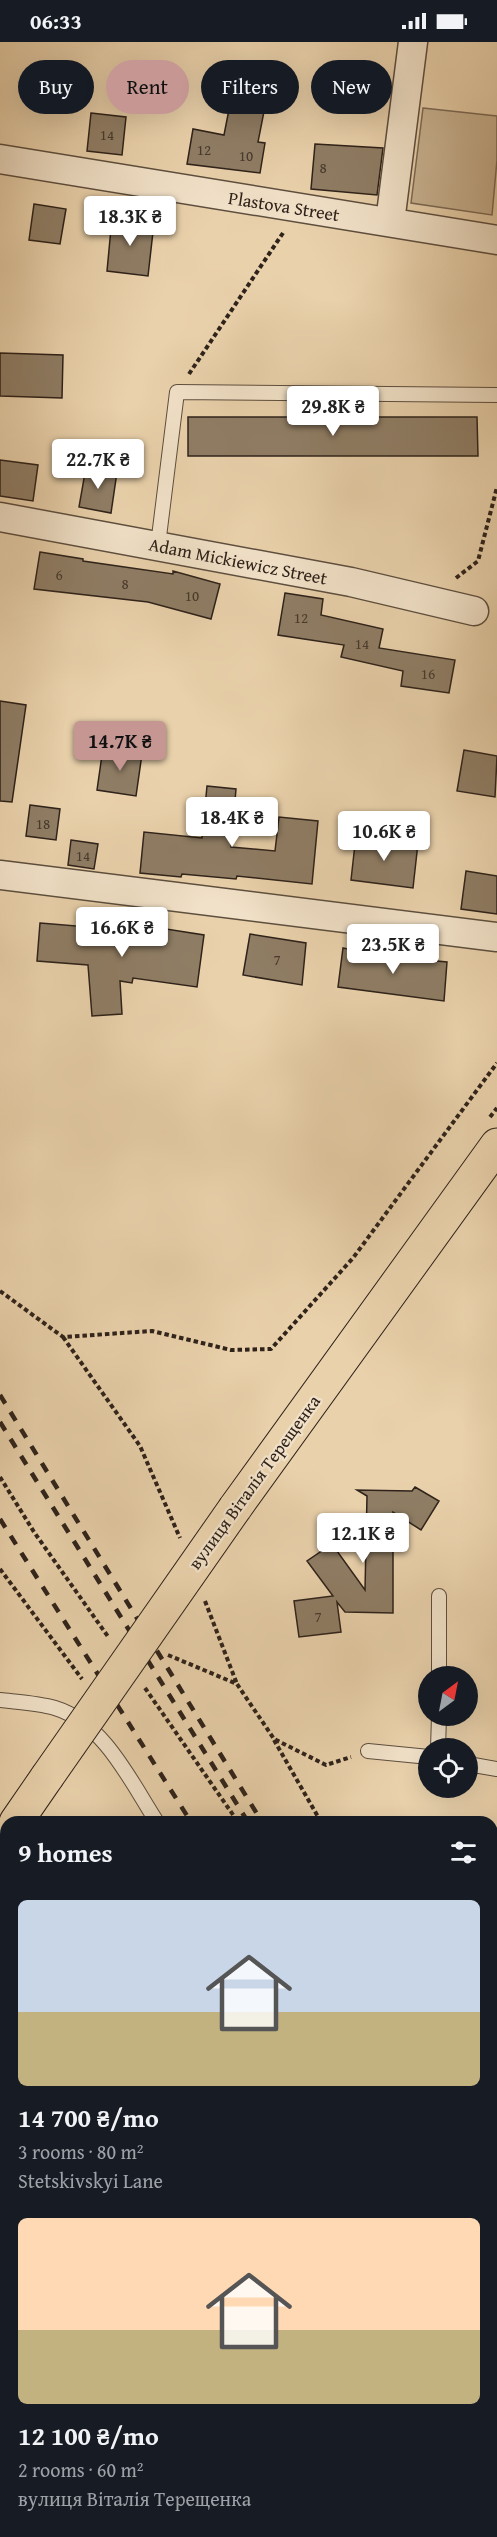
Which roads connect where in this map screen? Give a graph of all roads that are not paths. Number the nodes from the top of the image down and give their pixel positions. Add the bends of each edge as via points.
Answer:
1 (413, 42) edge
2 (0, 159) edge
3 (390, 222) junction
4 (497, 240) edge
5 (497, 395) edge
6 (0, 517) edge
7 (158, 545) junction
8 (474, 611) dead end
9 (0, 875) edge
10 (497, 937) edge
11 (497, 1145) edge
12 (440, 1596) dead end
13 (439, 1666) edge
14 (0, 1700) edge
15 (368, 1751) road end
16 (418, 1756) edge
17 (478, 1766) edge
18 (497, 1769) edge
19 (20, 1816) edge
20 (153, 1816) edge

1 - 3 street
2 - 3 street, Plastova Street
3 - 4 street, Plastova Street
5 - 7 lane via 177,392
6 - 7 street, Adam Mickiewicz Street
7 - 8 street, Adam Mickiewicz Street via 351,582
9 - 10 street
11 - 19 main road, вулиця Віталія Терещенка, bridge
12 - 13 lane
14 - 20 lane via 54,1708 80,1719 112,1754
15 - 16 lane
17 - 18 lane

